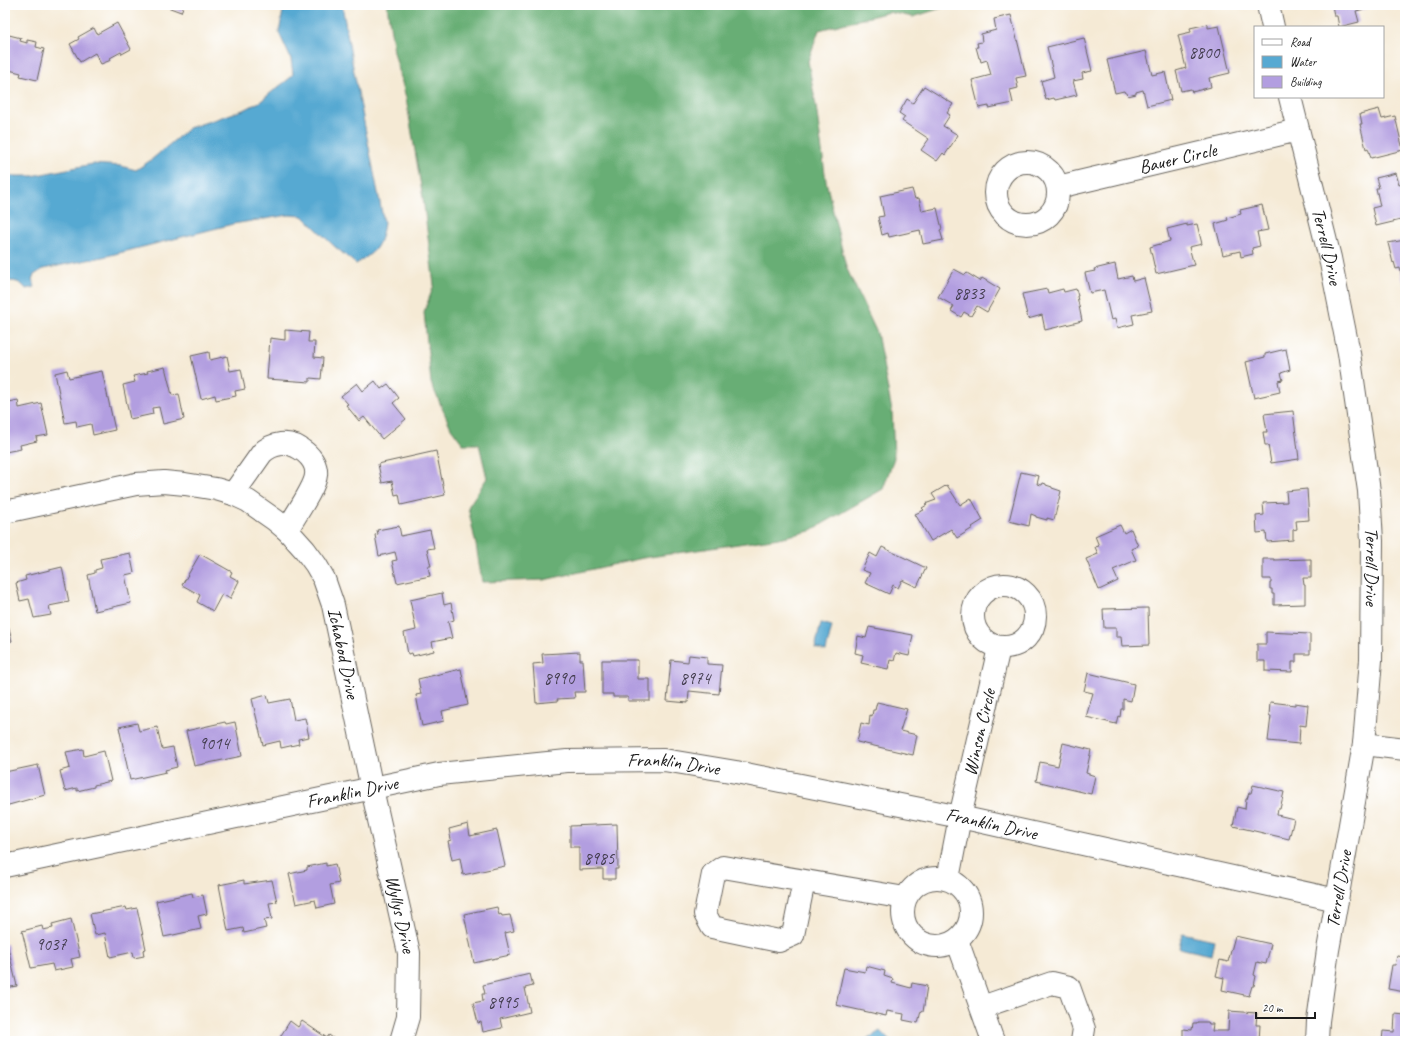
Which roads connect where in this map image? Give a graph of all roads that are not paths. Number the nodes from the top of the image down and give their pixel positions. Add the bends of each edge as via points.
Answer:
1 (1268, 5) edge
2 (1273, 26) edge
3 (1290, 98) edge
4 (1298, 130) junction
5 (1058, 187) dead end
6 (233, 494) junction
7 (5, 512) edge
8 (287, 530) junction
9 (999, 648) dead end
10 (1364, 744) junction
11 (1405, 748) edge
12 (372, 789) junction
13 (960, 817) junction
14 (5, 866) edge
15 (948, 879) junction
16 (804, 881) junction
17 (906, 898) junction
18 (1338, 900) junction
19 (957, 940) junction
20 (982, 1007) junction
21 (401, 1041) edge
22 (993, 1041) edge
23 (1082, 1041) edge
24 (1317, 1041) edge

1 - 2 street
3 - 4 street, Terrell Drive
4 - 5 street, Bauer Circle
4 - 10 street, Terrell Drive via 1330,258 1348,346 1369,491 1372,617
6 - 7 street, Ichabod Drive via 185,484 136,484
6 - 8 street, Ichabod Drive
6 - 8 street via 267,448 283,444 294,446 308,455 316,475 313,485
8 - 12 street, Ichabod Drive via 316,565 333,605
9 - 13 street, Winson Circle
10 - 11 street
10 - 18 street, Terrell Drive
12 - 13 street, Franklin Drive via 439,774 560,762 664,760
12 - 14 street, Franklin Drive
12 - 21 street, Wyllys Drive via 409,953 408,1017
13 - 15 street, Winson Circle
13 - 18 street, Franklin Drive
15 - 17 street via 928,878 911,889
15 - 19 street via 963,890 971,907 969,925
16 - 16 street via 723,867 713,874 705,914 712,927 779,941 793,935
16 - 17 street
17 - 19 street via 904,920 915,938 925,944 936,946 947,945
18 - 24 street, Terrell Drive via 1328,950
19 - 20 street
20 - 22 street
20 - 23 street via 1052,983 1069,987 1084,1029

